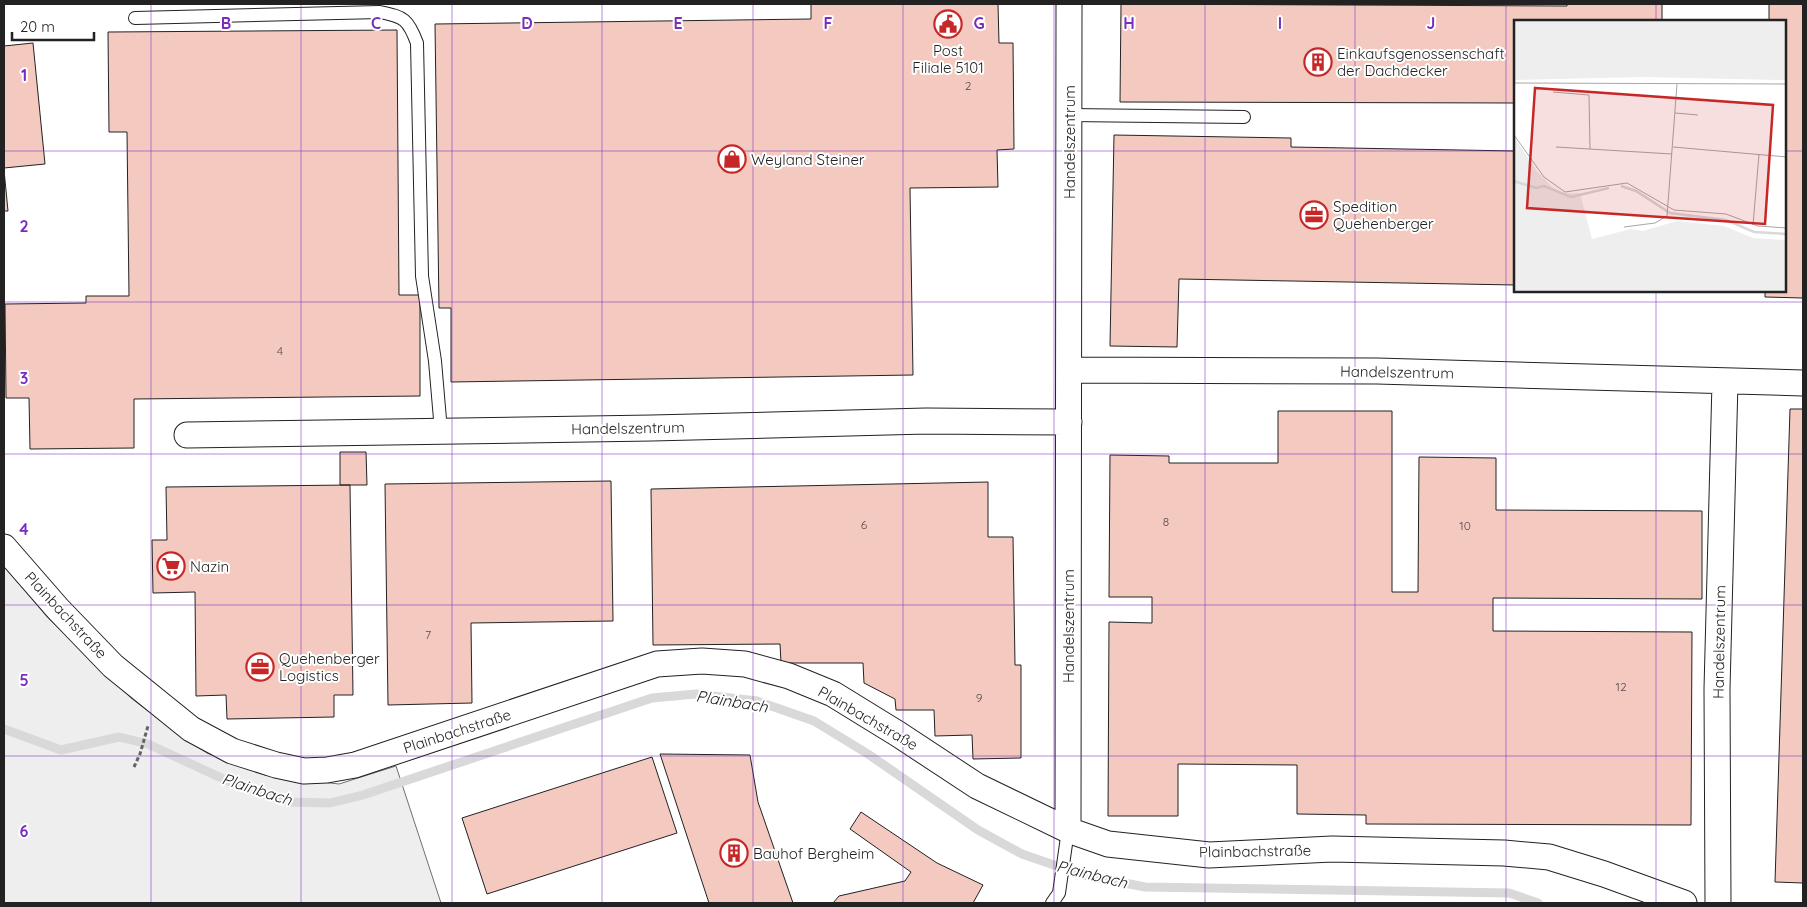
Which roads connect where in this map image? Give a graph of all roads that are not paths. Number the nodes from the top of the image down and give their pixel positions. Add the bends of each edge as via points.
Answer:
1 (1070, 4) edge
2 (135, 18) dead end
3 (1069, 115) junction
4 (1244, 117) dead end
5 (1069, 370) junction
6 (1724, 382) junction
7 (1803, 383) edge
8 (1069, 422) junction
9 (441, 431) junction
10 (187, 435) dead end
11 (4, 547) edge
12 (1067, 838) junction
13 (1055, 898) edge
14 (1684, 903) edge
15 (1718, 903) edge

1 - 3 street, Handelszentrum
2 - 9 lane via 380,12 398,15 410,25 416,42 422,276 435,361
3 - 4 lane
3 - 5 street, Handelszentrum
5 - 6 street, Handelszentrum via 1377,371
5 - 8 street, Handelszentrum
6 - 7 street, Handelszentrum
6 - 15 street, Handelszentrum via 1717,689
8 - 9 street, Handelszentrum via 926,421
8 - 12 street, Handelszentrum
9 - 10 street, Handelszentrum
11 - 12 street, Plainbachstraße via 99,652 157,702 192,729 232,751 276,765 304,771 355,765 657,664 702,661 745,664 789,676 833,694 977,786
12 - 13 lane
12 - 14 street, Plainbachstraße via 1209,855 1332,849 1549,857

